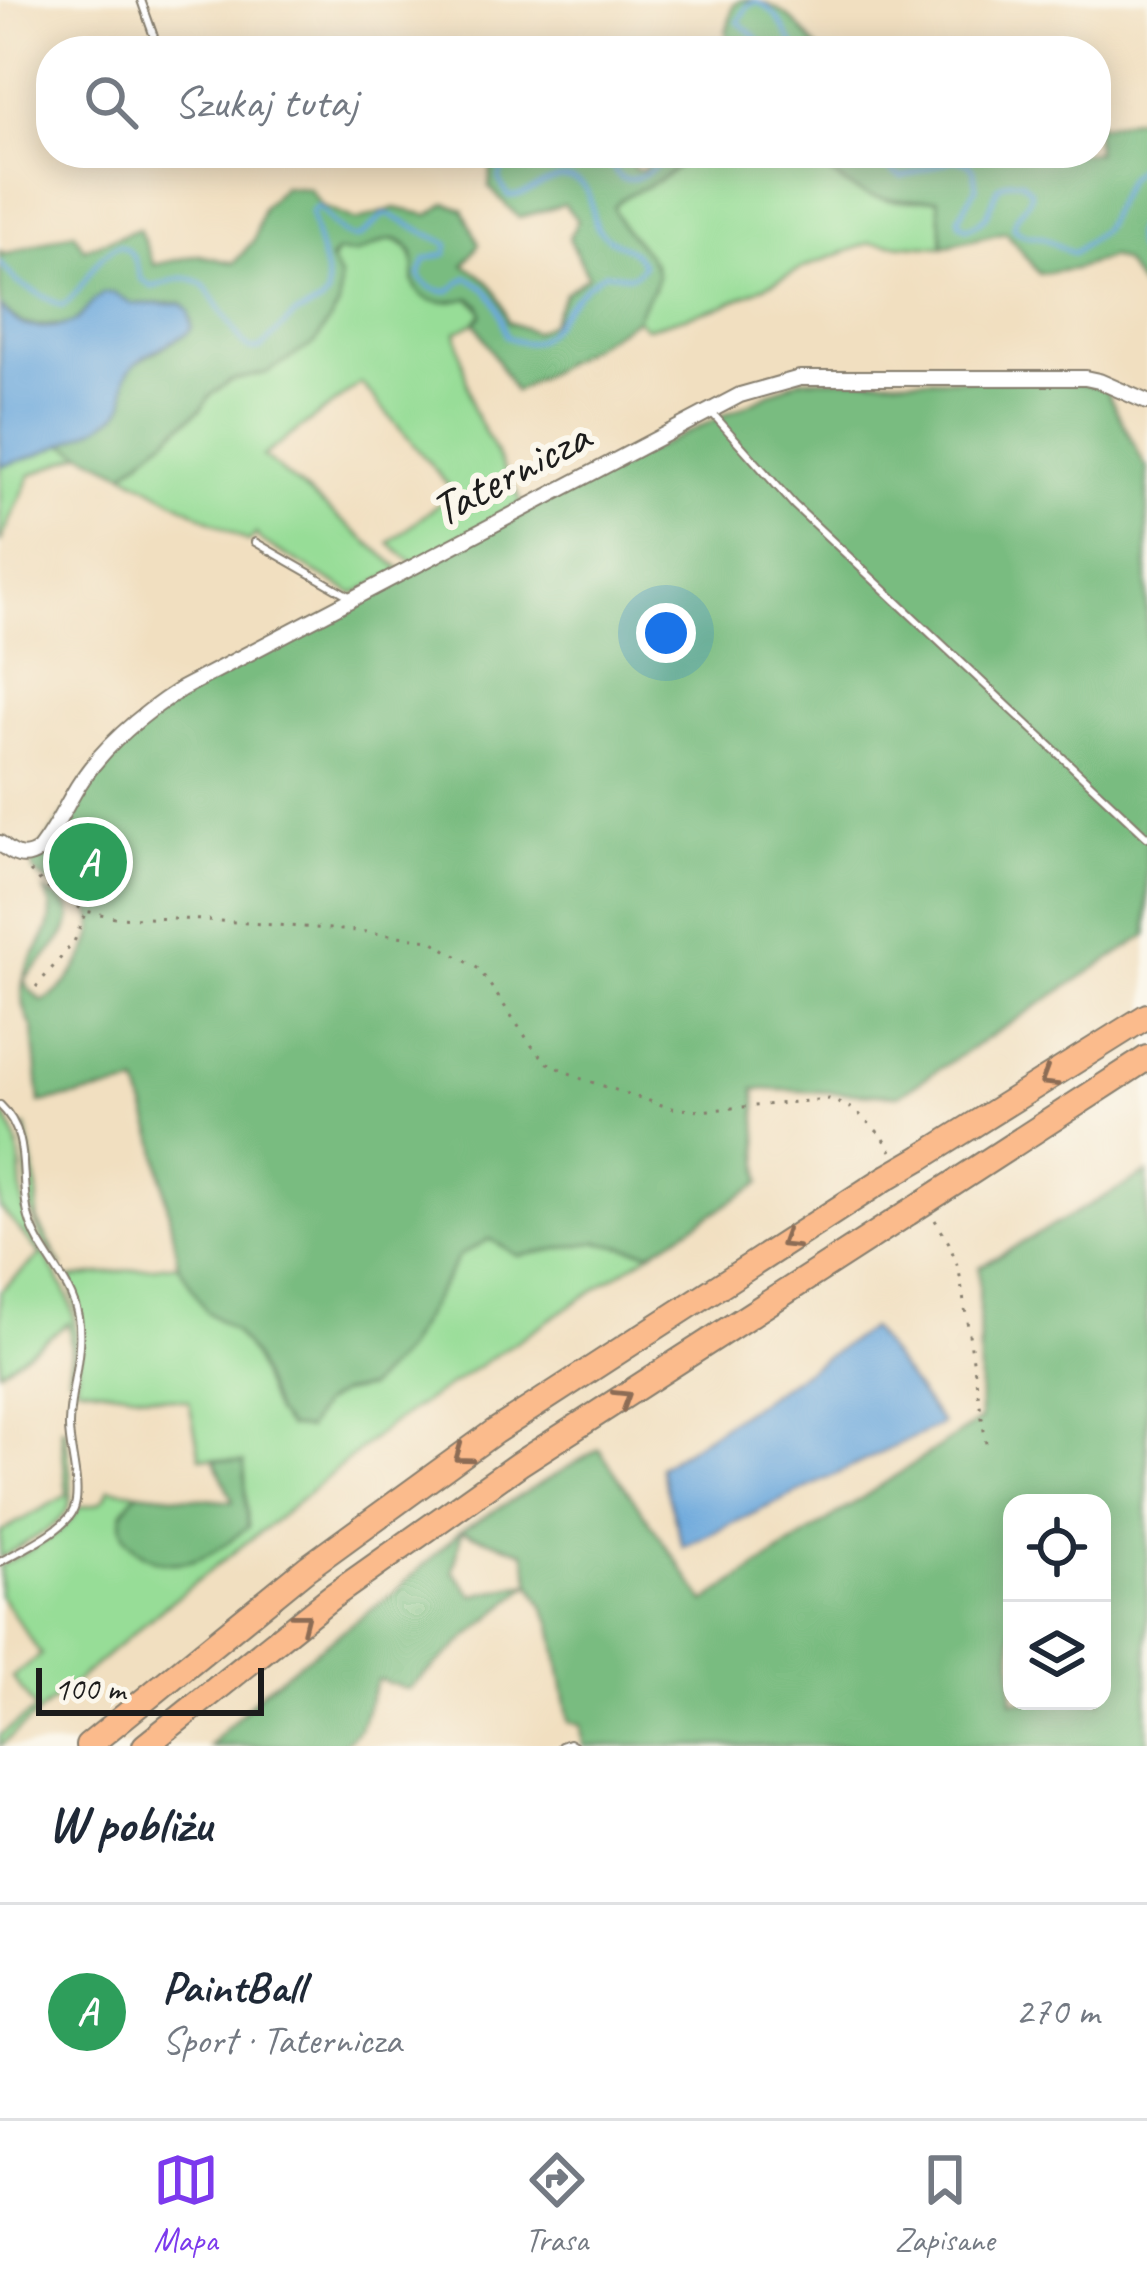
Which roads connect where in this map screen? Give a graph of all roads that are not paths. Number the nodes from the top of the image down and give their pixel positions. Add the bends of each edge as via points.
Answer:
1 (141, 0) edge
2 (154, 36) edge
3 (1147, 401) edge
4 (710, 411) junction
5 (255, 542) dead end
6 (354, 598) junction
7 (1147, 837) edge
8 (0, 843) edge
9 (1147, 1016) edge
10 (1147, 1058) edge
11 (0, 1105) edge
12 (0, 1562) edge
13 (88, 1746) edge
14 (146, 1746) edge
15 (562, 1746) edge
16 (574, 1746) edge

1 - 2 lane
3 - 4 street, Taternicza via 1085,378 800,378
4 - 6 street, Taternicza
4 - 7 lane via 794,505
5 - 6 lane
6 - 8 street, Taternicza via 146,714 89,771 39,850 24,856
9 -> 13 highway, bridge via 494,1432 308,1568
14 -> 10 highway, bridge via 330,1598 519,1464
11 - 12 lane via 21,1141 29,1217 80,1327 69,1428 74,1511
15 - 16 lane

